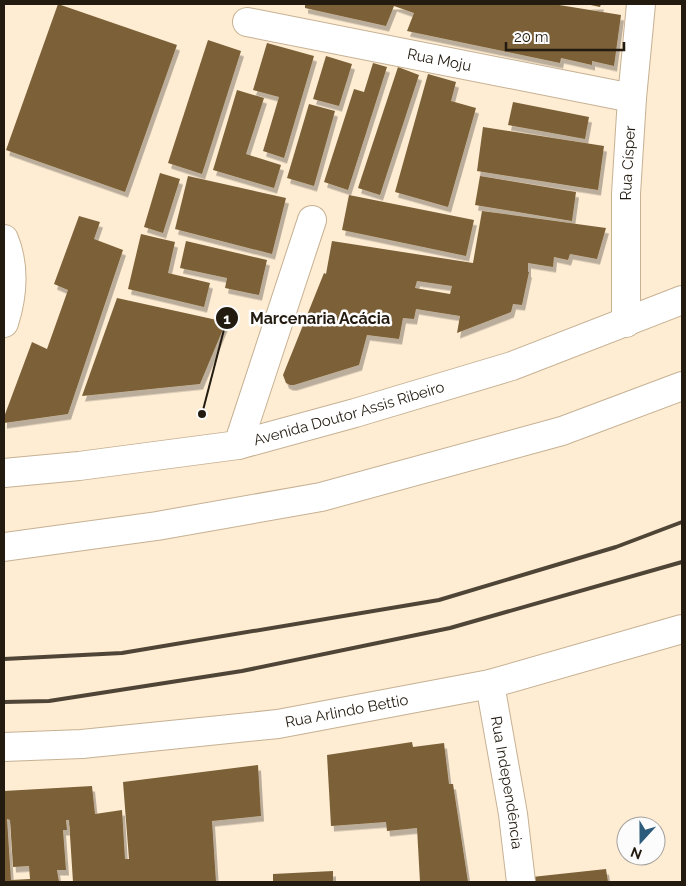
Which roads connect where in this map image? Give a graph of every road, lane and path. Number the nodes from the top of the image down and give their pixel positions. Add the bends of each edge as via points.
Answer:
1 (642, 4) edge
2 (247, 22) dead end
3 (632, 98) junction
4 (312, 220) dead end
5 (4, 239) edge
6 (682, 300) edge
7 (4, 323) edge
8 (626, 323) junction
9 (682, 386) edge
10 (238, 445) junction
11 (4, 473) edge
12 (4, 546) edge
13 (682, 629) edge
14 (490, 684) junction
15 (4, 747) edge
16 (521, 882) edge

1 - 3 street, Rua Císper
2 - 3 street, Rua Moju
3 - 8 street, Rua Císper via 626,194
4 - 10 street
5 - 7 street via 12,265
6 - 8 street, Avenida Doutor Assis Ribeiro
8 - 10 street, Avenida Doutor Assis Ribeiro via 512,366
9 - 12 street via 562,431 321,497 157,526
10 - 11 street, Avenida Doutor Assis Ribeiro
13 - 14 street, Rua Arlindo Bettio
14 - 15 street, Rua Arlindo Bettio via 278,724 82,744
14 - 16 street, Rua Independência via 513,814

